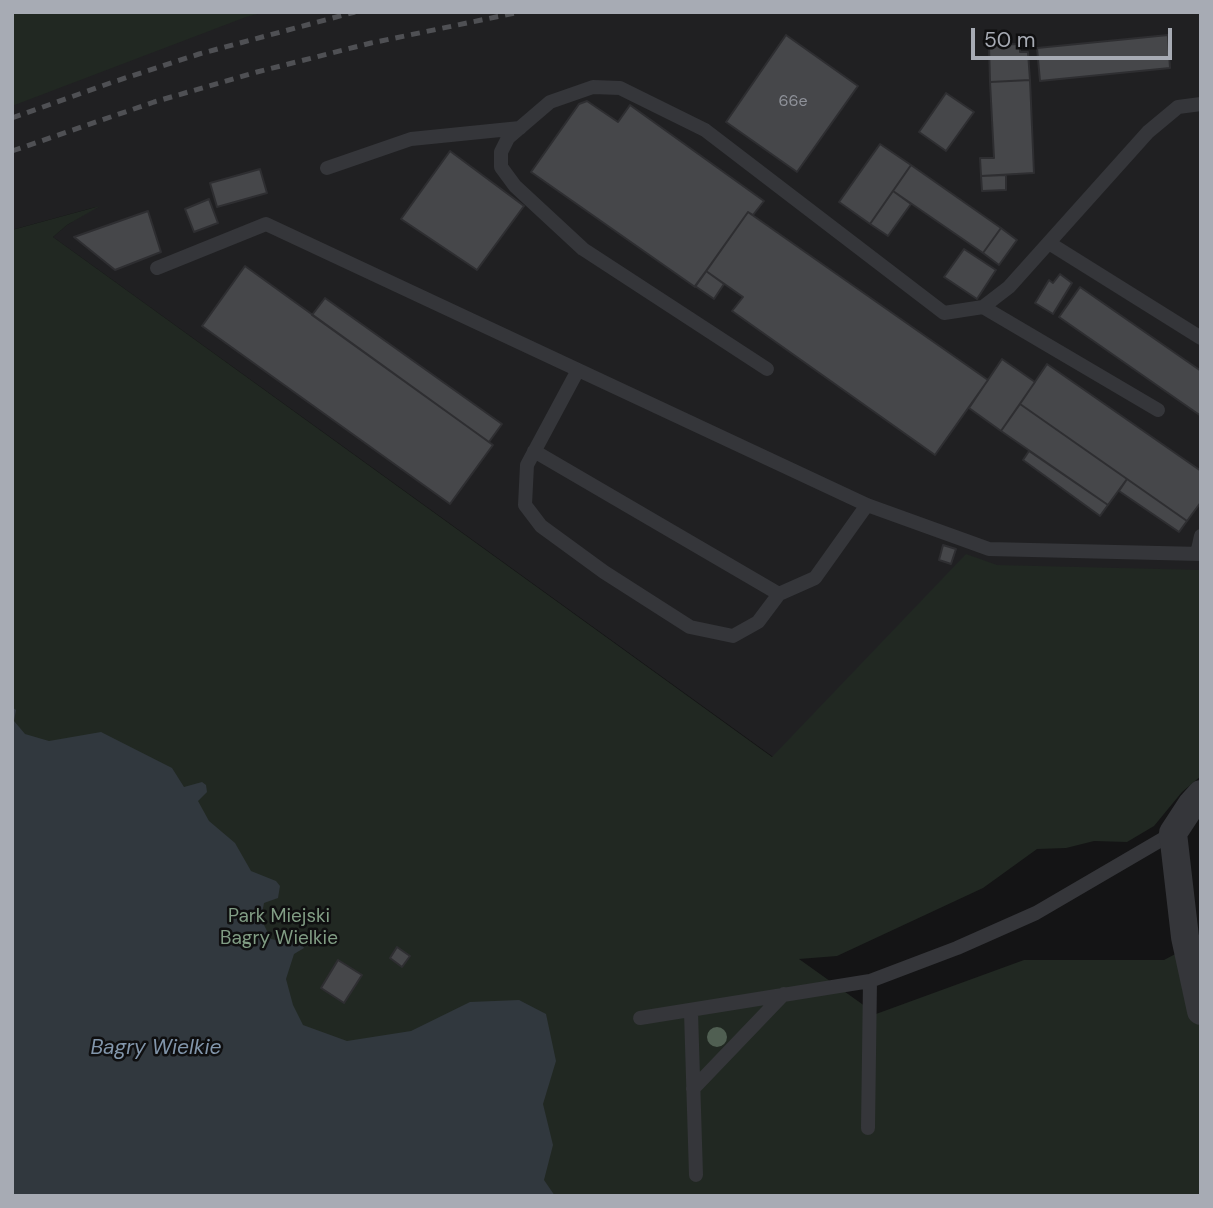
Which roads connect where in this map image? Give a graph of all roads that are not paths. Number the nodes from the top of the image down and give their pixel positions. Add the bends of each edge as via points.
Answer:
1 (1201, 104) edge
2 (520, 128) junction
3 (327, 168) dead end
4 (1049, 243) junction
5 (158, 268) dead end
6 (983, 307) junction
7 (1201, 338) edge
8 (767, 369) dead end
9 (578, 370) junction
10 (1158, 410) dead end
11 (534, 451) junction
12 (867, 505) junction
13 (1201, 536) edge
14 (1199, 554) edge
15 (779, 594) junction
16 (1201, 794) edge
17 (1173, 833) junction
18 (870, 981) junction
19 (784, 994) junction
20 (1201, 1011) edge
21 (691, 1012) junction
22 (640, 1018) dead end
23 (693, 1089) junction
24 (868, 1128) dead end
25 (696, 1175) dead end

1 - 4 lane via 1178,107 1148,132
2 - 3 lane via 411,139
2 - 6 lane via 550,102 593,87 620,88 705,130 944,313
2 - 8 lane via 500,152 500,167 515,186 583,249
4 - 6 lane via 1009,287
4 - 7 lane
5 - 9 lane via 267,224
6 - 10 lane
9 - 11 lane
9 - 12 lane
11 - 15 lane
11 - 15 lane via 527,464 525,505 541,526 690,627 733,636 758,622
12 - 14 lane via 989,549
12 - 15 lane via 815,578
13 - 14 lane
16 - 17 street
17 - 18 lane via 1036,913
17 - 20 street via 1185,937
18 - 19 lane
18 - 24 lane
19 - 21 lane
19 - 23 lane
21 - 22 lane
21 - 23 lane
23 - 25 lane

